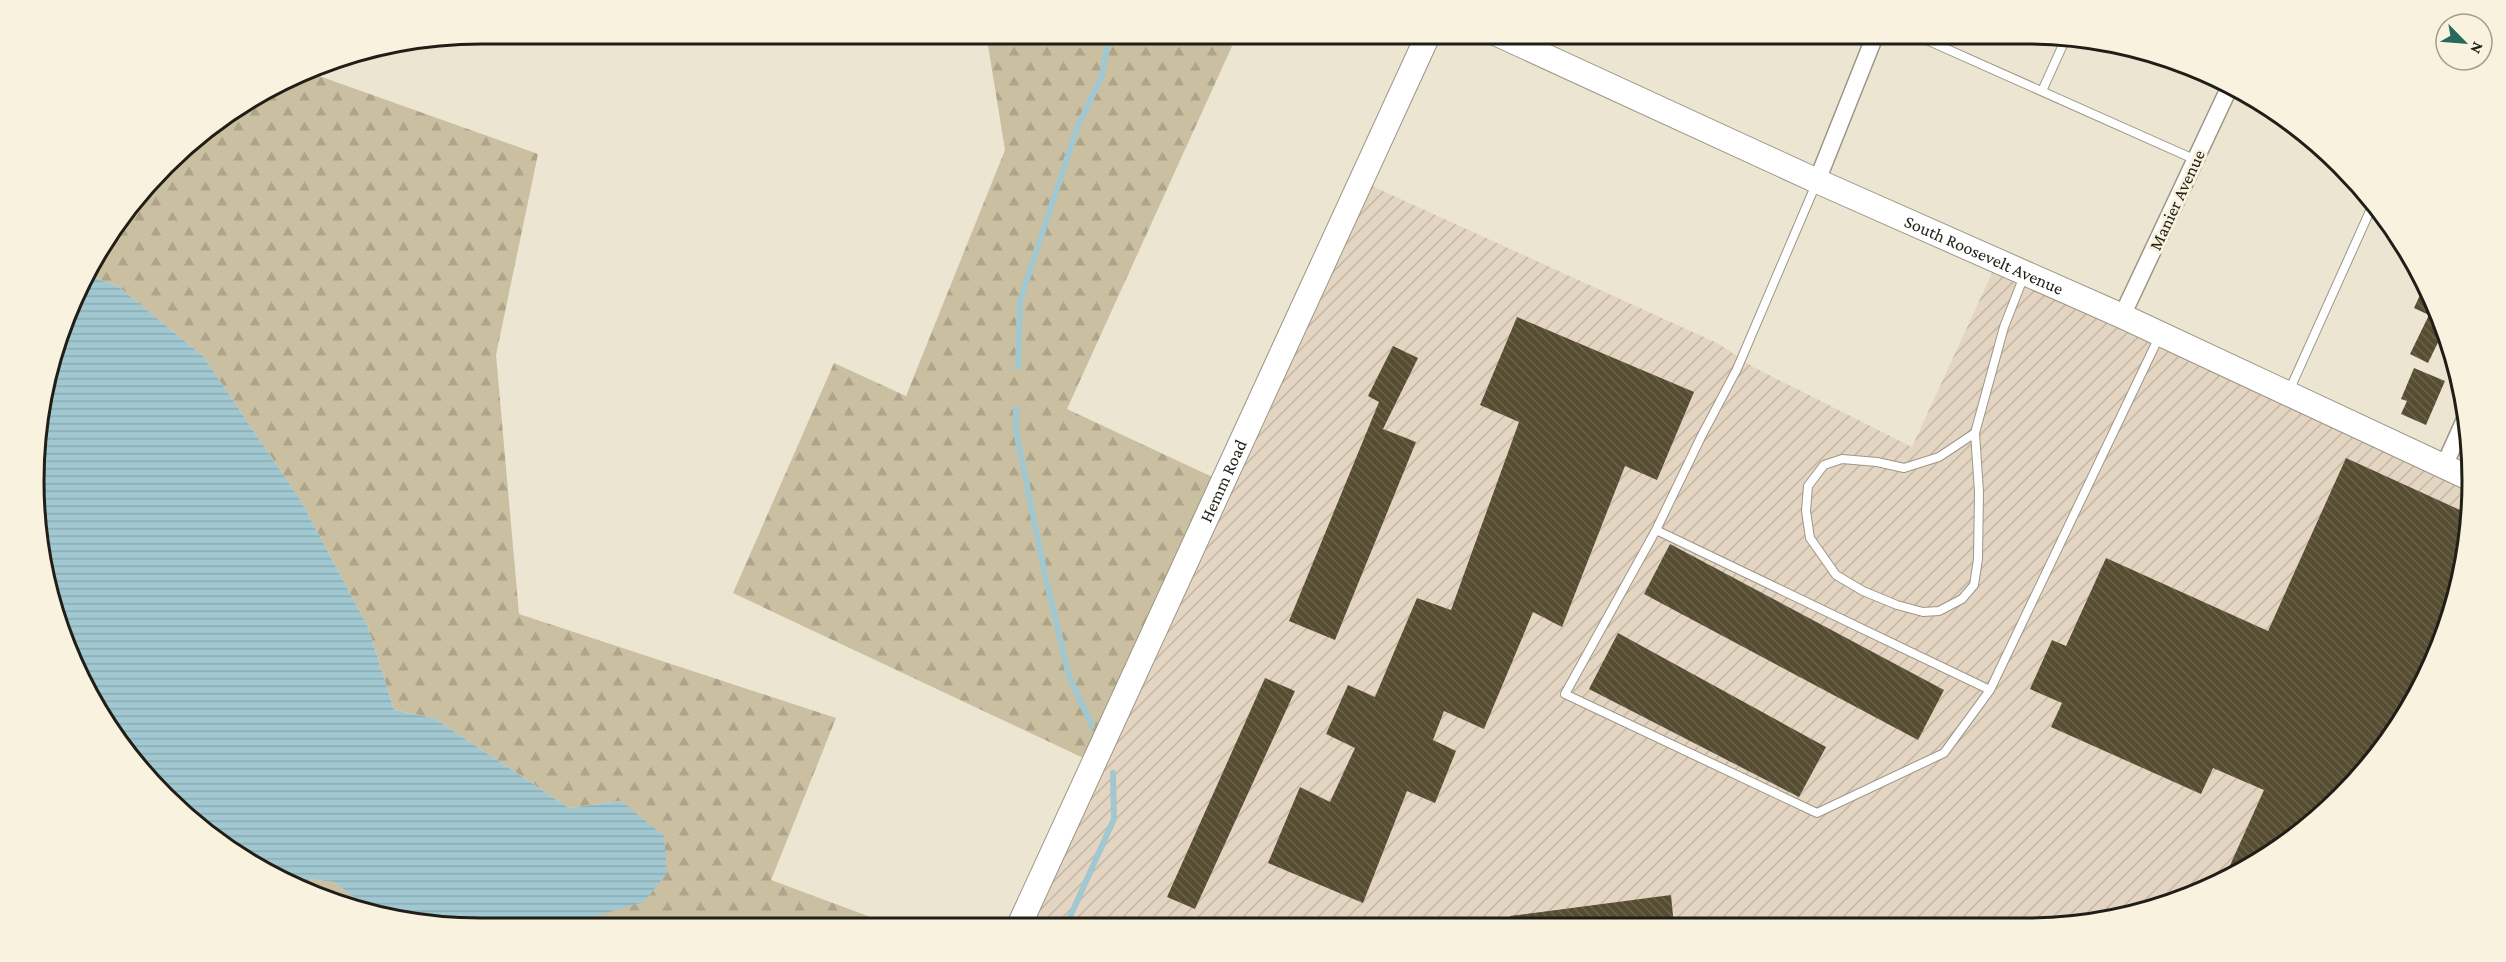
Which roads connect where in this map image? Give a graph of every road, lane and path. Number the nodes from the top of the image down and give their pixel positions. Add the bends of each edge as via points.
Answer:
1 (1424, 44) edge
2 (1519, 44) edge
3 (1872, 44) edge
4 (1935, 44) edge
5 (2063, 45) edge
6 (2042, 92) junction
7 (2227, 93) edge
8 (2196, 160) junction
9 (1817, 181) junction
10 (2370, 212) edge
11 (2025, 273) junction
12 (2122, 316) junction
13 (2160, 333) junction
14 (2288, 393) junction
15 (2460, 431) edge
16 (1974, 433) junction
17 (2444, 466) junction
18 (2462, 474) edge
19 (1656, 530) junction
20 (1990, 690) junction
21 (1023, 918) edge

1 - 21 street, Hemm Road
2 - 9 street, South Roosevelt Avenue
3 - 9 street
4 - 6 lane
5 - 6 lane
6 - 8 lane
7 - 8 street, Manier Avenue
8 - 12 street, Manier Avenue
9 - 11 street, South Roosevelt Avenue
9 - 19 lane via 1737,369
10 - 14 lane
11 - 12 street, South Roosevelt Avenue
11 - 16 lane via 2004,327
12 - 13 street, South Roosevelt Avenue
13 - 14 street, South Roosevelt Avenue
13 - 20 lane
14 - 17 street, South Roosevelt Avenue
15 - 17 street
16 - 16 lane via 1979,492 1978,559 1974,585 1962,599 1939,611 1923,612 1863,591 1836,575 1810,538 1806,511 1808,486 1824,465 1842,459 1904,468 1939,457
17 - 18 street, South Roosevelt Avenue
19 - 20 lane
19 - 20 lane via 1565,694 1817,813 1944,753

